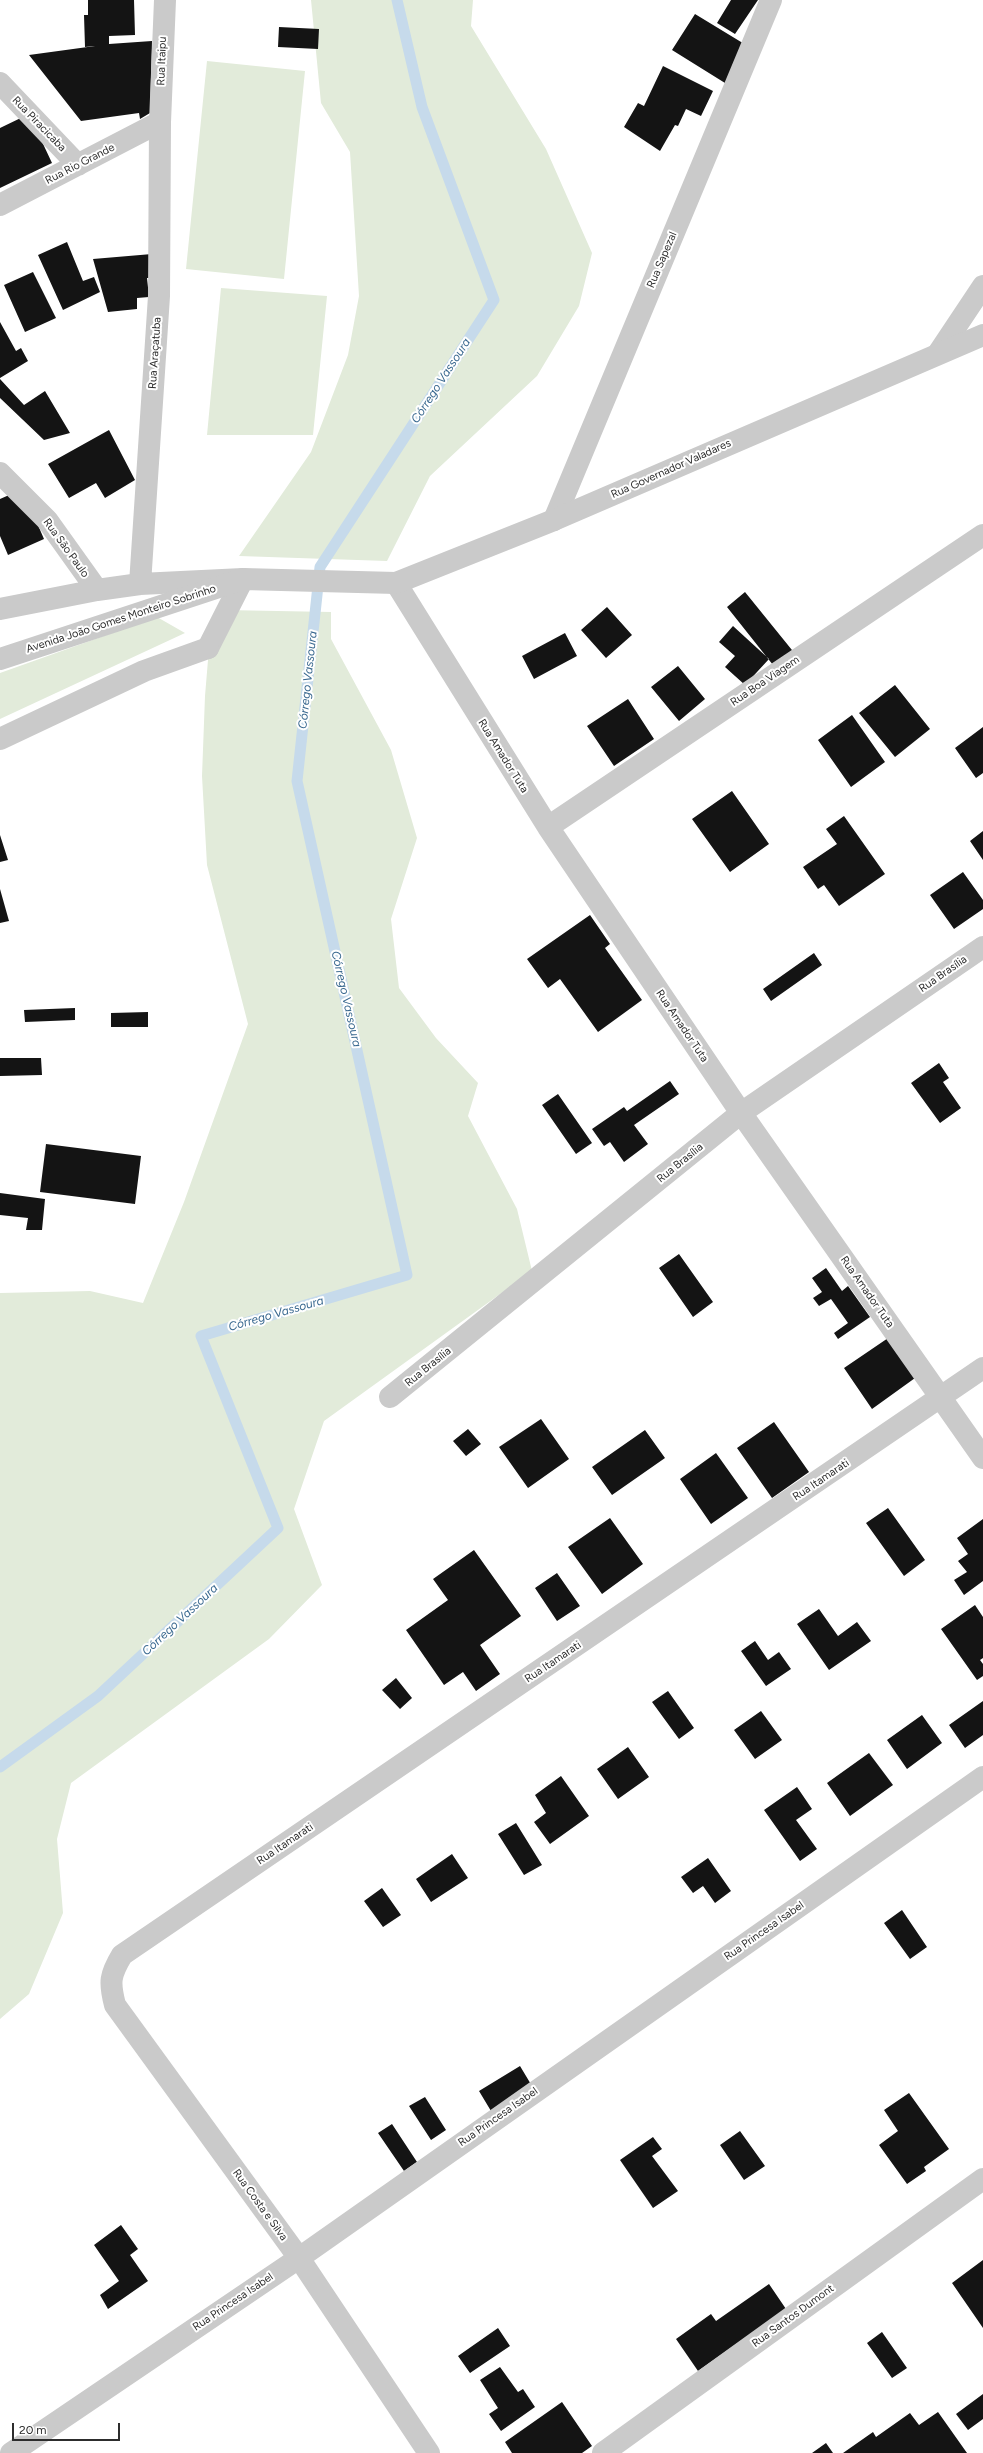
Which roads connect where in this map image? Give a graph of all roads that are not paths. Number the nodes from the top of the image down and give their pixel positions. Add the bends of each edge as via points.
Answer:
1 (165, 0) edge
2 (771, 0) edge
3 (0, 83) edge
4 (160, 122) junction
5 (78, 165) junction
6 (0, 205) edge
7 (983, 286) edge
8 (983, 335) edge
9 (939, 352) junction
10 (0, 473) edge
11 (554, 520) junction
12 (983, 535) edge
13 (243, 580) junction
14 (396, 583) junction
15 (140, 584) junction
16 (97, 590) junction
17 (0, 609) edge
18 (0, 658) edge
19 (0, 739) edge
20 (548, 827) junction
21 (983, 947) edge
22 (742, 1113) junction
23 (983, 1368) edge
24 (390, 1397) dead end
25 (941, 1398) junction
26 (983, 1458) edge
27 (983, 1776) edge
28 (122, 1955) joint
29 (983, 2179) edge
30 (299, 2258) junction
31 (11, 2453) edge
32 (429, 2453) edge
33 (603, 2453) edge

1 - 4 street, Rua Itaipu
2 - 11 street, Rua Sapezal
3 - 5 street, Rua Piracicaba
4 - 5 street, Rua Rio Grande
4 - 15 street, Rua Araçatuba via 159,296
5 - 6 street, Rua Rio Grande
7 - 9 street
8 - 9 street, Rua Governador Valadares
9 - 11 street, Rua Governador Valadares
10 - 16 street, Rua São Paulo via 47,520
11 - 14 street, Rua Governador Valadares
12 - 20 street, Rua Boa Viagem
13 - 14 street, Rua Governador Valadares
13 - 15 street
13 - 18 street, Avenida João Gomes Monteiro Sobrinho
13 - 19 street via 208,648 144,671
14 - 20 street, Rua Amador Tuta
15 - 16 street
16 - 17 street
20 - 22 street, Rua Amador Tuta
21 - 22 street, Rua Brasília
22 - 24 street, Rua Brasília
22 - 25 street, Rua Amador Tuta
23 - 25 street, Rua Itamarati
25 - 26 street, Rua Amador Tuta
25 - 28 street, Rua Itamarati
27 - 30 street, Rua Princesa Isabel
28 - 30 street, Rua Costa e Silva via 113,1970 110,1987 115,2005
29 - 33 street, Rua Santos Dumont
30 - 31 street, Rua Princesa Isabel
30 - 32 street, Rua Costa e Silva

